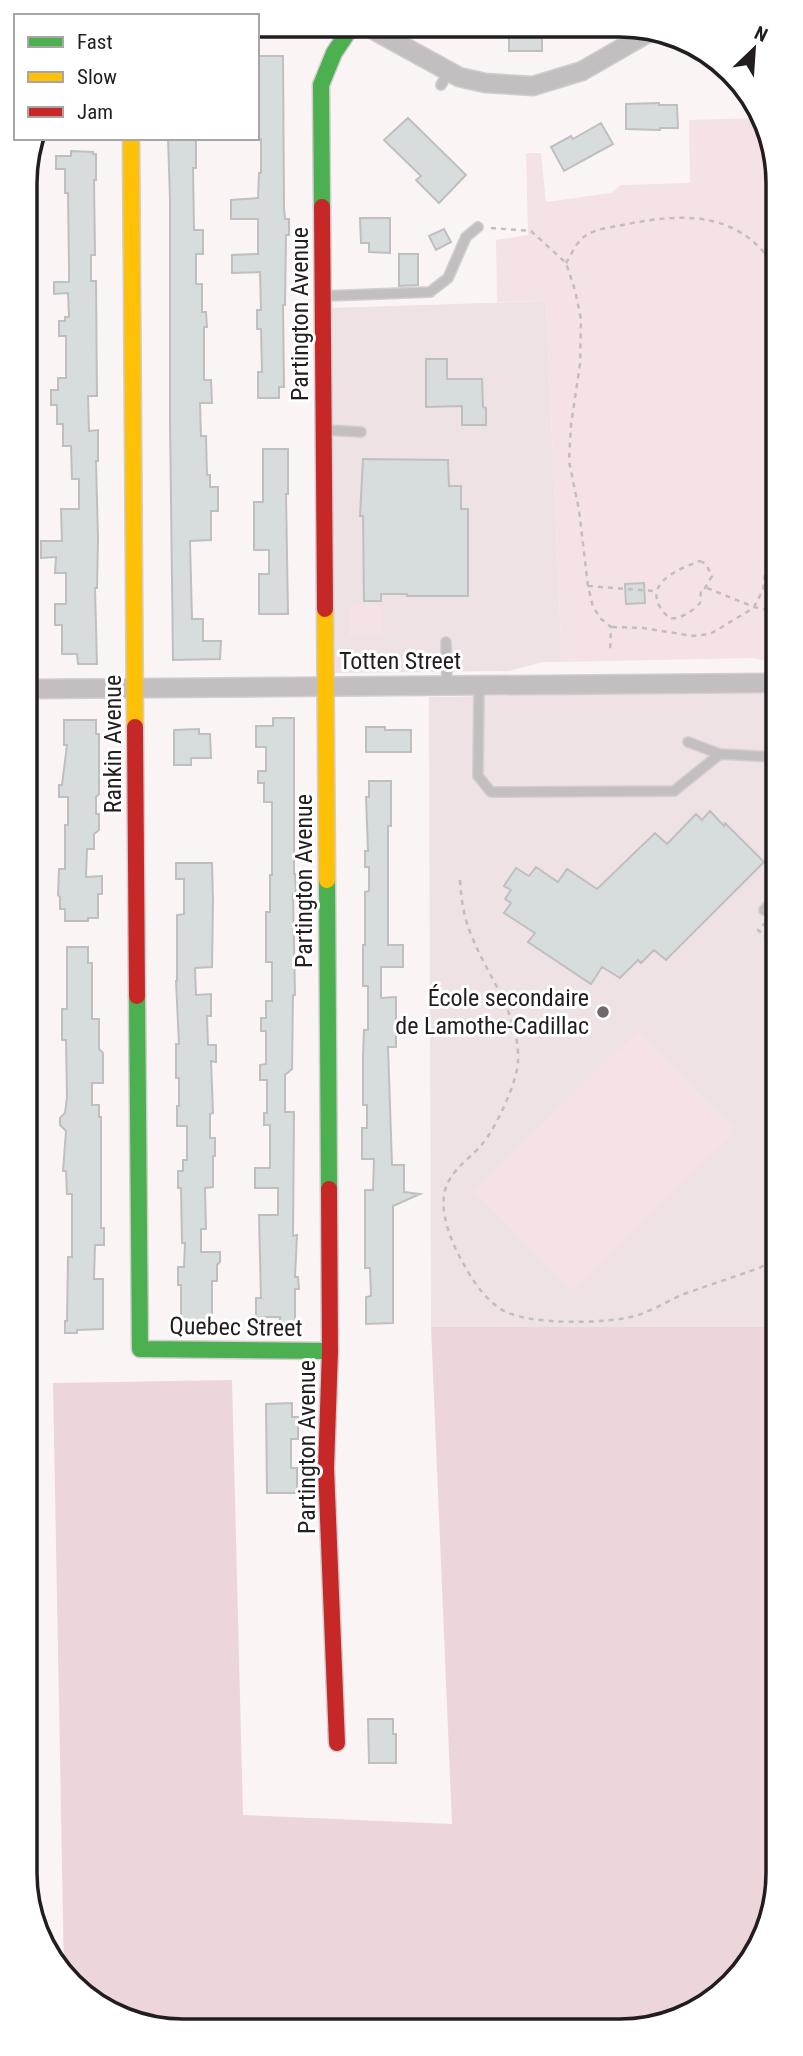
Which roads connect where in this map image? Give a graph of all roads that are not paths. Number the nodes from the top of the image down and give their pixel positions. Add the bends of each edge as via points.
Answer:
1 (344, 37) edge
2 (384, 37) edge
3 (639, 38) edge
4 (131, 140) edge
5 (478, 227) road end
6 (323, 296) junction
7 (324, 430) junction
8 (362, 432) dead end
9 (446, 642) dead end
10 (766, 683) edge
11 (447, 685) junction
12 (479, 685) junction
13 (326, 686) junction
14 (37, 688) edge
15 (135, 688) junction
16 (688, 742) dead end
17 (720, 754) junction
18 (766, 757) edge
19 (140, 1349) joint
20 (330, 1351) junction
21 (337, 1743) dead end

1 - 6 street, Partington Avenue via 321,85
2 - 3 street via 445,78 533,86 583,71
4 - 15 street, Rankin Avenue
5 - 6 lane via 466,237 448,278 430,292
6 - 7 street, Partington Avenue
7 - 8 lane
7 - 13 street, Partington Avenue
9 - 11 lane
10 - 12 street, Totten Street
11 - 12 street, Totten Street
11 - 13 street, Totten Street
12 - 17 lane via 478,775 491,792 674,791
13 - 15 street, Totten Street
13 - 20 street, Partington Avenue
14 - 15 street, Totten Street
15 - 19 street, Rankin Avenue
16 - 17 lane
17 - 18 lane
19 - 20 street, Quebec Street
20 - 21 street, Partington Avenue via 326,1468

